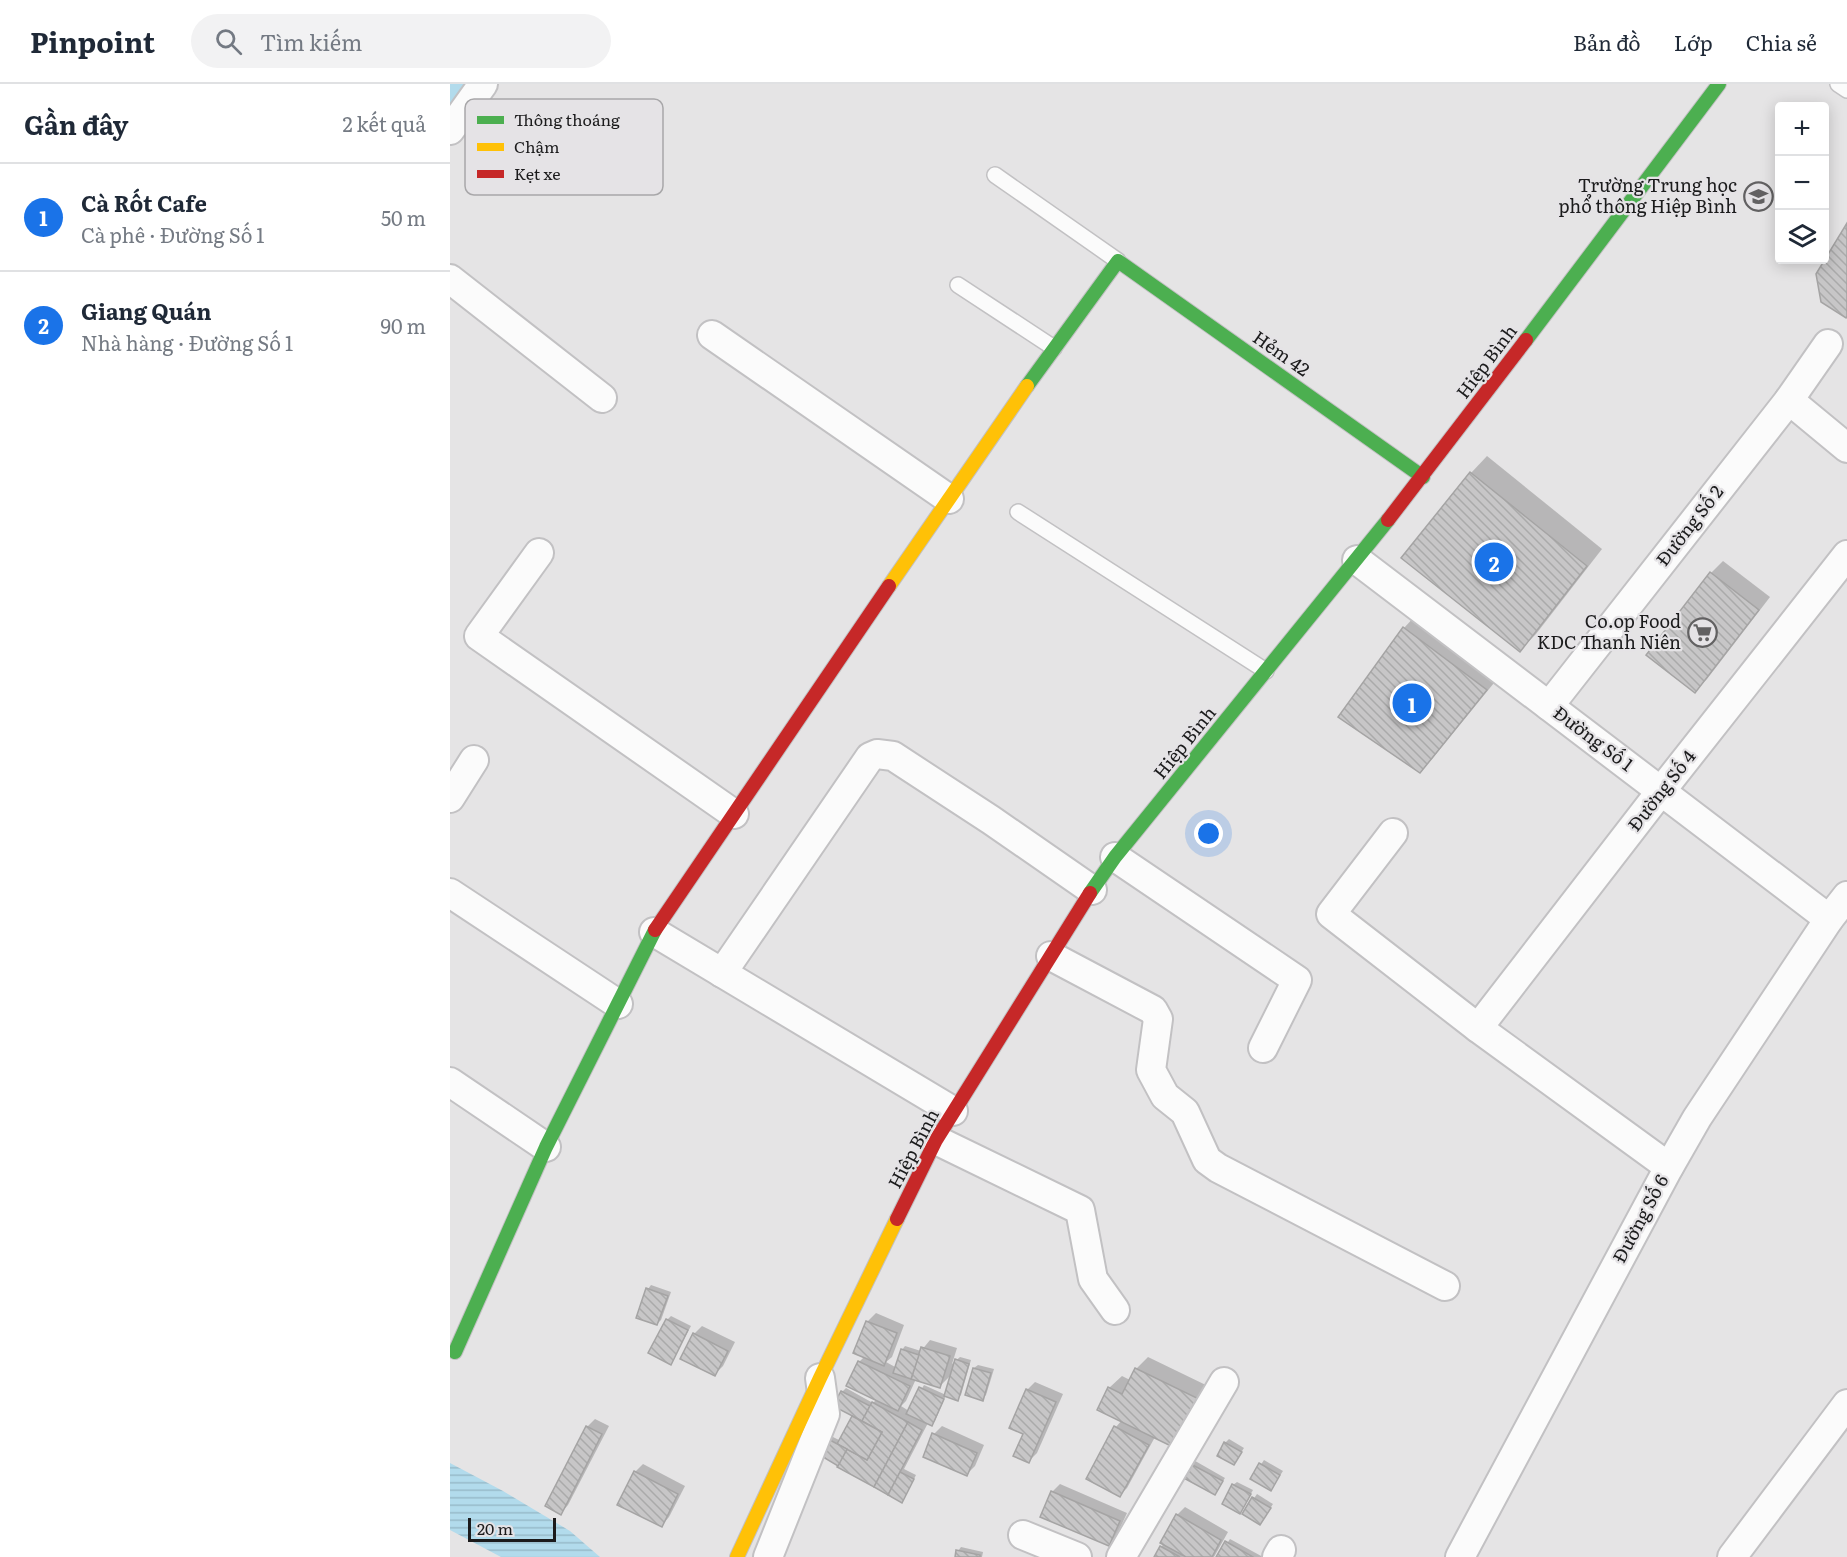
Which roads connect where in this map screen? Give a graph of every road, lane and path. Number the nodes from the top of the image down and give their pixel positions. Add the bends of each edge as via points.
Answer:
1 (483, 84) edge
2 (1719, 84) edge
3 (1838, 84) edge
4 (1847, 90) edge
5 (472, 99) edge
6 (465, 109) edge
7 (450, 130) edge
8 (995, 176) dead end
9 (1118, 261) junction
10 (450, 279) edge
11 (958, 285) dead end
12 (712, 335) dead end
13 (1828, 344) dead end
14 (1054, 348) junction
15 (602, 398) dead end
16 (1789, 400) junction
17 (1847, 448) edge
18 (1423, 477) junction
19 (949, 499) junction
20 (1018, 512) dead end
21 (539, 553) dead end
22 (1847, 555) edge
23 (1357, 560) junction
24 (1266, 671) junction
25 (1549, 706) junction
26 (474, 760) dead end
27 (1661, 791) junction
28 (450, 798) edge
29 (734, 814) junction
30 (1393, 833) dead end
31 (1116, 857) junction
32 (1092, 890) junction
33 (450, 893) edge
34 (1847, 896) edge
35 (1829, 919) junction
36 (654, 932) junction
37 (1051, 956) junction
38 (722, 973) junction
39 (618, 1004) junction
40 (1478, 1028) junction
41 (1263, 1047) dead end
42 (450, 1082) edge
43 (954, 1111) junction
44 (936, 1140) junction
45 (546, 1147) junction
46 (1669, 1167) junction
47 (1445, 1286) dead end
48 (1115, 1310) dead end
49 (455, 1353) dead end
50 (820, 1378) junction
51 (1224, 1382) dead end
52 (1847, 1404) edge
53 (1023, 1535) dead end
54 (737, 1557) edge
55 (768, 1557) edge
56 (1077, 1557) edge
57 (1121, 1557) edge
58 (1460, 1557) edge
59 (1732, 1557) edge

1 - 5 street
2 - 18 main road, Hiệp Bình
3 - 4 lane
6 - 7 street
8 - 9 lane
9 - 14 main road
9 - 18 main road, Hẻm 42
10 - 15 street
11 - 14 lane
12 - 19 street
13 - 16 street, Đường Số 2
14 - 19 main road
16 - 17 street
16 - 25 street, Đường Số 2
18 - 23 main road, Hiệp Bình
19 - 29 main road
20 - 24 lane
21 - 29 street via 479,636
22 - 27 street, Đường Số 4
23 - 24 main road, Hiệp Bình
23 - 25 street, Đường Số 1
24 - 31 main road, Hiệp Bình
25 - 27 street, Đường Số 1
26 - 28 street
27 - 35 street, Đường Số 1
27 - 40 street, Đường Số 4
29 - 36 main road
30 - 40 street via 1331,914
31 - 32 main road, Hiệp Bình
31 - 41 street via 1297,980
32 - 37 main road, Hiệp Bình
32 - 38 street via 893,756 877,754 870,757
33 - 39 street
34 - 35 street, Đường Số 6
35 - 46 street, Đường Số 6 via 1697,1118
36 - 38 street
36 - 39 main road
37 - 43 main road, Hiệp Bình
37 - 47 street via 1153,1010 1158,1019 1151,1070 1166,1096 1185,1112 1207,1160
38 - 43 street
39 - 45 main road
40 - 46 street
42 - 45 street
43 - 44 main road, Hiệp Bình
44 - 48 street via 1080,1210 1093,1279
44 - 50 main road, Hiệp Bình
45 - 49 main road
46 - 58 street, Đường Số 6
50 - 54 main road, Hiệp Bình
50 - 55 street via 825,1414
51 - 57 street
52 - 59 street
53 - 56 street

